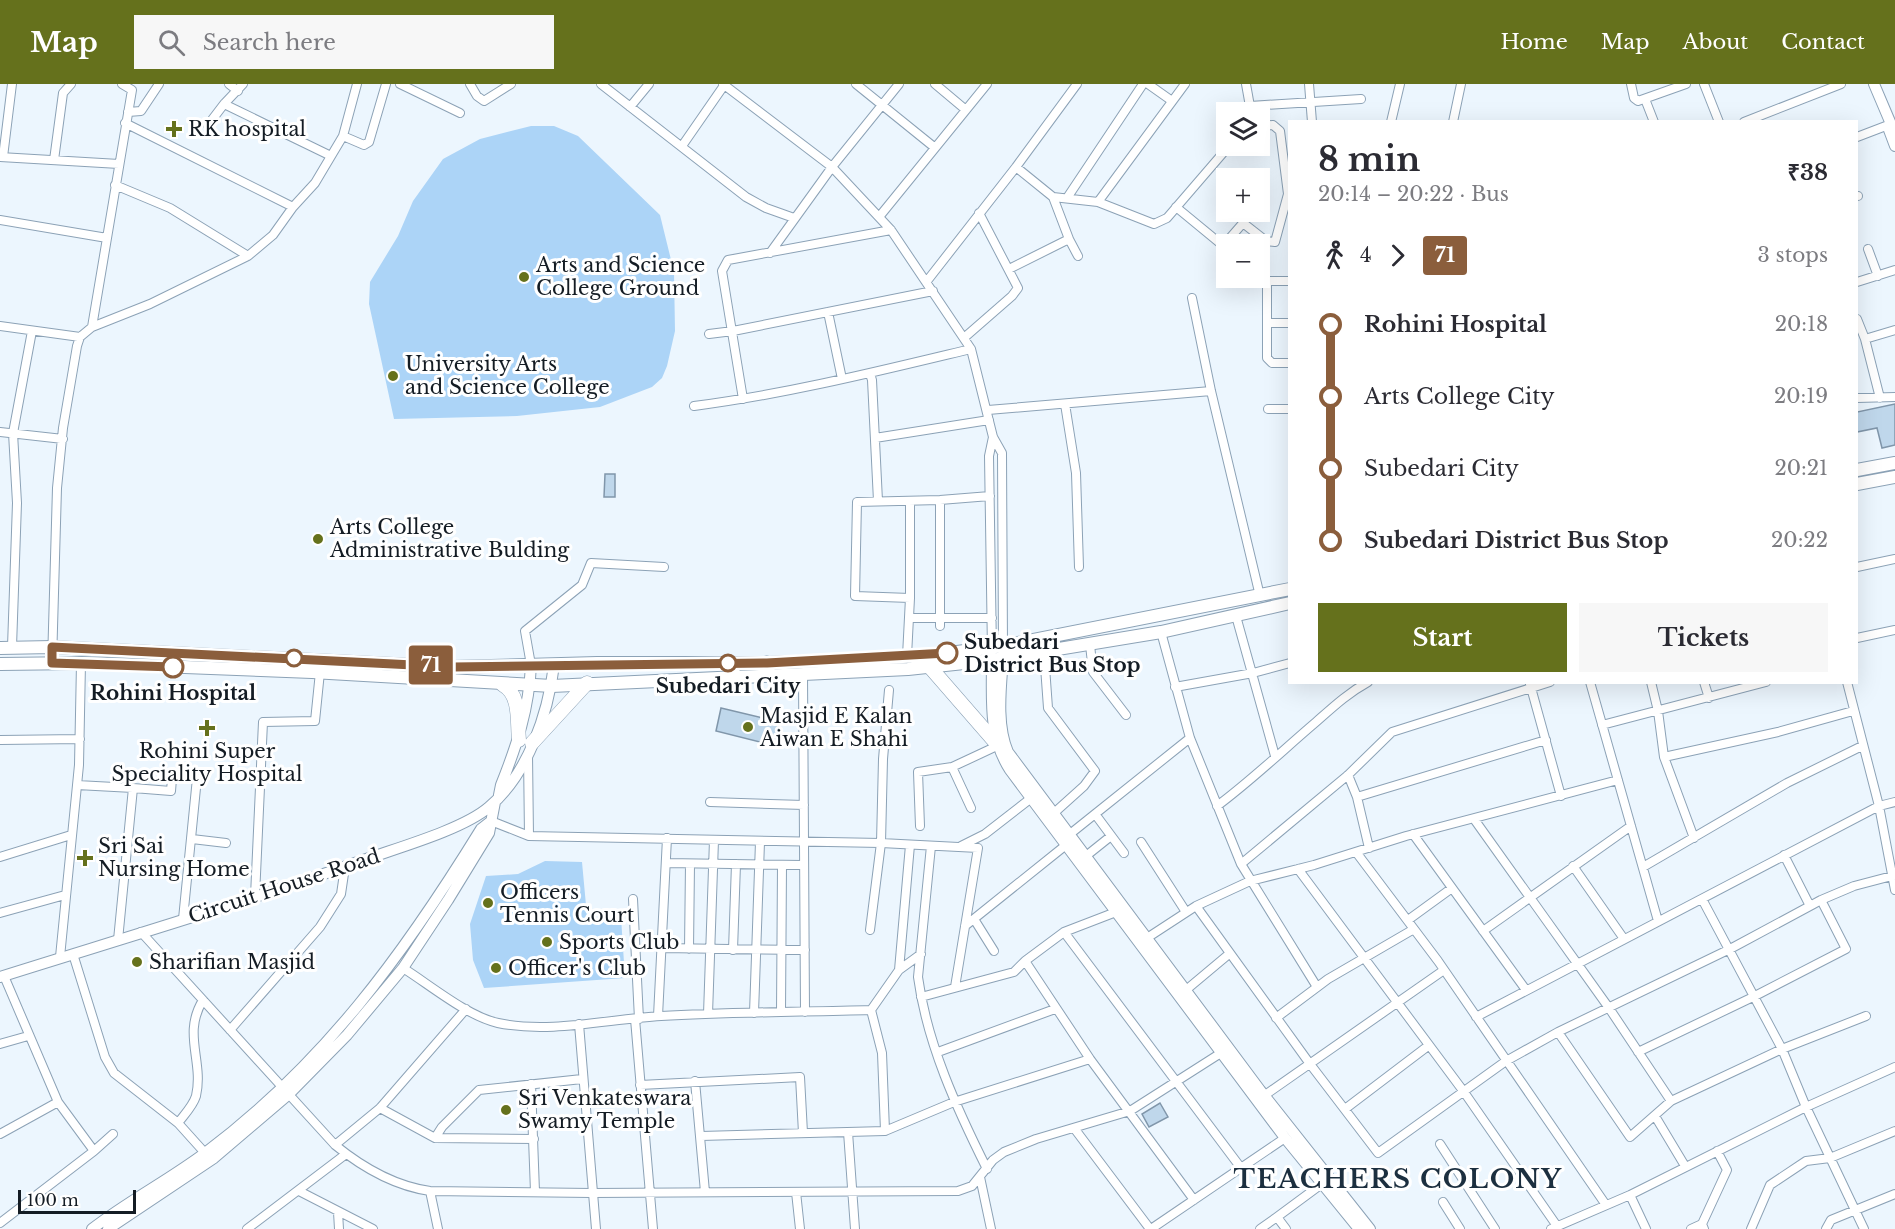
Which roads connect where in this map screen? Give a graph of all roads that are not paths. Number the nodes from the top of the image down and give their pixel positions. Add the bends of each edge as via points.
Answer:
1 (12, 84) edge
2 (71, 84) edge
3 (122, 84) edge
4 (159, 84) edge
5 (229, 84) edge
6 (357, 84) edge
7 (386, 84) edge
8 (400, 84) edge
9 (471, 84) edge
10 (511, 84) edge
11 (601, 84) edge
12 (649, 84) edge
13 (724, 84) edge
14 (856, 84) edge
15 (899, 84) edge
16 (936, 84) edge
17 (987, 84) edge
18 (1077, 84) edge
19 (1143, 84) edge
20 (1148, 84) edge
21 (1185, 84) edge
22 (1246, 84) edge
23 (1309, 84) edge
24 (1400, 84) edge
25 (1461, 84) edge
26 (1631, 84) edge
27 (1686, 84) edge
28 (1704, 84) edge
29 (1841, 84) edge
30 (1874, 84) edge
31 (241, 88) edge
32 (1361, 99) dead end
33 (1645, 99) junction
34 (1172, 101) junction
35 (1249, 102) edge
36 (1310, 102) junction
37 (224, 104) junction
38 (882, 105) junction
39 (630, 107) junction
40 (1270, 107) edge
41 (966, 110) junction
42 (128, 112) junction
43 (460, 113) dead end
44 (1312, 120) edge
45 (1391, 120) edge
46 (1452, 120) edge
47 (1653, 120) edge
48 (1718, 120) edge
49 (1749, 120) edge
50 (125, 123) junction
51 (208, 125) dead end
52 (1270, 125) edge
53 (1893, 126) edge
54 (343, 136) junction
55 (1858, 137) edge
56 (682, 146) junction
57 (1895, 146) edge
58 (934, 147) junction
59 (332, 156) junction
60 (1220, 156) edge
61 (1, 157) edge
62 (54, 160) junction
63 (119, 164) junction
64 (832, 167) junction
65 (1016, 167) junction
66 (1288, 173) edge
67 (115, 185) junction
68 (1053, 197) junction
69 (1067, 198) junction
70 (1098, 201) junction
71 (293, 207) junction
72 (1176, 207) junction
73 (980, 213) junction
74 (879, 217) junction
75 (794, 218) junction
76 (0, 220) edge
77 (1243, 223) joint
78 (891, 230) junction
79 (1235, 234) edge
80 (107, 238) junction
81 (1070, 239) junction
82 (1216, 240) edge
83 (1868, 249) dead end
84 (770, 253) junction
85 (248, 256) junction
86 (1078, 256) dead end
87 (1009, 269) junction
88 (1895, 270) edge
89 (1878, 276) junction
90 (1270, 280) edge
91 (927, 281) junction
92 (1288, 281) edge
93 (1858, 282) edge
94 (1264, 288) edge
95 (933, 291) junction
96 (1192, 298) dead end
97 (828, 312) junction
98 (1288, 322) edge
99 (1858, 322) edge
100 (1267, 323) junction
101 (0, 326) edge
102 (92, 327) junction
103 (1895, 330) edge
104 (32, 331) junction
105 (733, 332) junction
106 (709, 334) dead end
107 (80, 337) junction
108 (965, 337) junction
109 (1865, 339) junction
110 (971, 349) junction
111 (1288, 363) edge
112 (870, 374) junction
113 (842, 379) junction
114 (1211, 391) junction
115 (1895, 397) edge
116 (1858, 398) edge
117 (1880, 398) junction
118 (743, 399) junction
119 (1065, 404) junction
120 (694, 406) dead end
121 (1288, 408) edge
122 (1268, 409) dead end
123 (988, 410) junction
124 (990, 420) junction
125 (0, 432) edge
126 (13, 433) junction
127 (993, 437) junction
128 (875, 438) junction
129 (63, 439) junction
130 (1895, 463) edge
131 (1858, 470) edge
132 (1895, 477) edge
133 (1858, 484) edge
134 (990, 496) junction
135 (940, 500) junction
136 (878, 501) junction
137 (910, 501) junction
138 (1895, 559) edge
139 (664, 567) dead end
140 (1079, 567) dead end
141 (1858, 567) edge
142 (1288, 589) edge
143 (1260, 596) junction
144 (910, 598) junction
145 (1288, 603) edge
146 (1236, 616) junction
147 (909, 618) junction
148 (992, 618) junction
149 (941, 622) junction
150 (1895, 630) edge
151 (1161, 632) junction
152 (1858, 638) edge
153 (1090, 645) junction
154 (6, 647) edge
155 (52, 647) junction
156 (997, 653) junction
157 (1044, 653) junction
158 (907, 656) junction
159 (52, 663) junction
160 (81, 663) junction
161 (0, 664) edge
162 (1288, 664) edge
163 (531, 665) junction
164 (554, 665) junction
165 (929, 666) junction
166 (767, 669) junction
167 (733, 670) junction
168 (320, 672) junction
169 (803, 673) junction
170 (1253, 673) junction
171 (587, 683) junction
172 (1364, 684) edge
173 (1591, 684) edge
174 (1651, 684) edge
175 (1705, 684) edge
176 (1759, 684) edge
177 (1847, 684) edge
178 (503, 685) junction
179 (531, 685) junction
180 (1530, 685) edge
181 (552, 686) junction
182 (1175, 687) junction
183 (889, 690) dead end
184 (1709, 698) junction
185 (1658, 711) junction
186 (1853, 711) junction
187 (1126, 715) dead end
188 (1602, 725) junction
189 (1190, 738) junction
190 (80, 739) junction
191 (0, 740) edge
192 (1546, 740) junction
193 (996, 745) junction
194 (526, 746) junction
195 (1862, 746) junction
196 (1275, 756) junction
197 (1664, 757) junction
198 (952, 767) junction
199 (1348, 775) junction
200 (196, 778) dead end
201 (172, 779) dead end
202 (1618, 780) junction
203 (77, 785) junction
204 (133, 788) junction
205 (1562, 796) junction
206 (1357, 797) junction
207 (497, 798) junction
208 (1030, 799) junction
209 (710, 802) dead end
210 (1895, 802) edge
211 (804, 805) junction
212 (1217, 806) junction
213 (1879, 806) junction
214 (971, 808) dead end
215 (1054, 813) junction
216 (1098, 818) dead end
217 (1474, 819) junction
218 (490, 821) junction
219 (920, 826) dead end
220 (1631, 826) junction
221 (1413, 834) junction
222 (71, 835) junction
223 (529, 836) junction
224 (1112, 836) junction
225 (667, 838) junction
226 (1694, 838) junction
227 (192, 839) junction
228 (714, 840) junction
229 (1068, 840) junction
230 (760, 842) junction
231 (1141, 842) dead end
232 (226, 843) dead end
233 (803, 843) junction
234 (881, 843) junction
235 (910, 845) junction
236 (931, 846) junction
237 (958, 847) junction
238 (1369, 848) junction
239 (1356, 852) junction
240 (1124, 853) dead end
241 (1784, 855) junction
242 (1086, 856) junction
243 (0, 857) edge
244 (666, 863) junction
245 (690, 864) junction
246 (713, 864) junction
247 (736, 864) junction
248 (1241, 864) junction
249 (759, 865) junction
250 (782, 865) junction
251 (803, 865) junction
252 (1573, 866) junction
253 (345, 867) junction
254 (1643, 867) junction
255 (1298, 869) junction
256 (1892, 876) junction
257 (1250, 881) junction
258 (1452, 888) junction
259 (1895, 890) edge
260 (65, 895) junction
261 (255, 896) junction
262 (1529, 898) junction
263 (633, 899) dead end
264 (1702, 899) junction
265 (1821, 900) junction
266 (1196, 906) junction
267 (1810, 906) junction
268 (1116, 912) junction
269 (1186, 912) junction
270 (0, 913) edge
271 (183, 919) junction
272 (974, 919) junction
273 (1408, 920) junction
274 (1658, 921) junction
275 (965, 926) junction
276 (1414, 929) junction
277 (870, 930) dead end
278 (1483, 931) junction
279 (141, 932) junction
280 (1064, 932) junction
281 (1147, 938) junction
282 (1624, 939) junction
283 (118, 940) junction
284 (662, 948) junction
285 (689, 949) junction
286 (1730, 949) junction
287 (710, 950) junction
288 (733, 950) junction
289 (756, 950) junction
290 (780, 950) junction
291 (804, 950) junction
292 (994, 951) dead end
293 (73, 954) junction
294 (921, 954) junction
295 (1229, 954) junction
296 (60, 957) junction
297 (1365, 957) junction
298 (1024, 961) junction
299 (1576, 964) junction
300 (403, 968) junction
301 (899, 970) junction
302 (1444, 970) junction
303 (2, 977) edge
304 (955, 987) junction
305 (1317, 987) junction
306 (1186, 990) junction
307 (1526, 990) junction
308 (921, 997) junction
309 (1753, 997) junction
310 (203, 1000) junction
311 (1396, 1004) junction
312 (1609, 1008) junction
313 (466, 1009) junction
314 (1055, 1009) junction
315 (871, 1010) junction
316 (782, 1012) junction
317 (805, 1012) junction
318 (754, 1013) junction
319 (708, 1014) junction
320 (658, 1016) junction
321 (1866, 1016) dead end
322 (1476, 1017) junction
323 (1276, 1018) junction
324 (637, 1019) junction
325 (579, 1024) junction
326 (230, 1030) junction
327 (1558, 1032) junction
328 (28, 1036) junction
329 (0, 1044) edge
330 (1428, 1046) junction
331 (1782, 1049) junction
332 (1225, 1050) junction
333 (938, 1052) junction
334 (1638, 1052) junction
335 (1090, 1059) junction
336 (1506, 1061) junction
337 (1310, 1064) junction
338 (1895, 1066) edge
339 (582, 1078) junction
340 (695, 1081) junction
341 (1176, 1082) junction
342 (531, 1084) junction
343 (640, 1085) junction
344 (285, 1092) junction
345 (1464, 1092) junction
346 (1265, 1095) junction
347 (1671, 1101) junction
348 (58, 1102) junction
349 (954, 1102) junction
350 (1806, 1107) junction
351 (380, 1108) junction
352 (1345, 1109) junction
353 (1130, 1111) junction
354 (1655, 1116) junction
355 (178, 1123) junction
356 (1074, 1128) junction
357 (885, 1131) junction
358 (1895, 1131) edge
359 (848, 1132) junction
360 (803, 1133) junction
361 (0, 1134) edge
362 (113, 1134) dead end
363 (701, 1136) junction
364 (435, 1138) junction
365 (1285, 1138) junction
366 (534, 1139) junction
367 (1440, 1144) dead end
368 (335, 1145) junction
369 (93, 1151) junction
370 (1717, 1151) junction
371 (205, 1153) junction
372 (346, 1154) junction
373 (1830, 1158) junction
374 (1685, 1166) junction
375 (1241, 1168) junction
376 (987, 1169) junction
377 (980, 1177) junction
378 (1323, 1183) junction
379 (299, 1191) junction
380 (430, 1191) junction
381 (535, 1192) junction
382 (649, 1192) junction
383 (705, 1192) junction
384 (796, 1192) junction
385 (853, 1192) junction
386 (592, 1193) junction
387 (1895, 1194) edge
388 (1630, 1195) junction
389 (1194, 1200) junction
390 (1443, 1202) dead end
391 (1606, 1205) junction
392 (1856, 1211) junction
393 (338, 1212) junction
394 (1277, 1217) junction
395 (0, 1223) edge
396 (1703, 1226) edge
397 (1554, 1228) edge
398 (92, 1229) edge
399 (108, 1229) edge
400 (248, 1229) edge
401 (339, 1229) edge
402 (373, 1229) edge
403 (438, 1229) edge
404 (596, 1229) edge
405 (653, 1229) edge
406 (800, 1229) edge
407 (855, 1229) edge
408 (991, 1229) edge
409 (1150, 1229) edge
410 (1260, 1229) edge
411 (1286, 1229) edge
412 (1359, 1229) edge
413 (1370, 1229) edge
414 (1460, 1229) edge
415 (1495, 1229) edge
416 (1646, 1229) edge
417 (1691, 1229) edge
418 (1751, 1229) edge
419 (1827, 1229) edge
420 (1864, 1229) edge

1 - 61 street
2 - 62 street via 63,93
3 - 42 street via 132,90
4 - 42 street via 141,111
5 - 31 street
6 - 54 street
7 - 54 street via 369,142 364,145
8 - 43 street
9 - 10 street via 484,101
11 - 39 street
12 - 39 street
13 - 56 street
13 - 64 street
14 - 38 street
15 - 38 street
16 - 41 street
17 - 41 street
18 - 65 street
19 - 69 street
20 - 34 street
21 - 34 street
22 - 35 street
23 - 36 street
24 - 45 street
25 - 46 street
26 - 33 street via 1636,100
27 - 33 street
28 - 48 street
29 - 49 street
30 - 53 street
31 - 37 street
32 - 36 street
33 - 47 street
34 - 70 street
36 - 40 street
36 - 44 street
37 - 51 street
37 - 59 street
38 - 58 street
38 - 64 street
39 - 56 street
41 - 58 street
42 - 50 street
50 - 63 street
50 - 71 street
52 - 66 street via 1280,131
53 - 55 street
53 - 57 street via 1889,130
54 - 59 street
56 - 75 street via 755,203
58 - 74 street
59 - 71 street
60 - 72 street
61 - 62 street
62 - 63 street
63 - 67 street
64 - 74 street
64 - 75 street
65 - 68 street
65 - 73 street
66 - 77 street via 1288,201 1275,242 1266,242
67 - 80 street
67 - 85 street via 170,208
68 - 69 street
68 - 81 street
69 - 70 street
70 - 72 street via 1154,224 1167,218
71 - 85 street via 273,235
72 - 82 street
73 - 87 street
73 - 91 street
74 - 78 street
75 - 84 street
76 - 80 street
77 - 79 street
78 - 84 street
78 - 91 street
80 - 102 street
81 - 86 street
81 - 87 street
83 - 89 street
84 - 105 street via 728,260 724,265
85 - 102 street via 150,304
87 - 108 street via 1016,292
88 - 89 street
89 - 93 street
90 - 92 street
91 - 95 street
94 - 100 street
95 - 97 street
95 - 108 street
96 - 114 street
97 - 105 street
97 - 113 street
98 - 100 street
99 - 109 street
100 - 111 street via 1269,362
101 - 104 street
102 - 107 street
103 - 109 street
104 - 107 street
104 - 126 street
105 - 106 street
105 - 118 street
107 - 129 street
108 - 110 street
109 - 117 street
110 - 112 street
110 - 123 street
112 - 113 street
112 - 128 street
113 - 118 street
114 - 119 street
114 - 143 street
115 - 117 street
116 - 117 street
118 - 120 street
119 - 123 street
119 - 140 street via 1076,473
121 - 122 street
123 - 124 street
124 - 127 street
124 - 128 street
125 - 126 street
126 - 129 street
126 - 154 street via 16,503
127 - 134 street via 989,456
127 - 156 street via 1002,453
128 - 136 street
129 - 155 street via 57,488
130 - 131 main road
132 - 133 main road
134 - 135 street
134 - 148 street
135 - 137 street
135 - 149 street
136 - 137 street
136 - 144 street via 857,502 855,596
137 - 144 street
138 - 141 street
139 - 163 street via 591,563 582,585 525,631
142 - 143 main road
143 - 156 main road
144 - 147 street
145 - 146 main road
146 - 151 main road
146 - 170 street
147 - 149 street
147 - 158 street
148 - 149 street
148 - 156 street
150 - 152 street
151 - 153 main road
151 - 182 street
153 - 157 main road
153 - 187 street via 1093,672
154 - 155 main road
155 - 159 street
155 - 163 main road via 453,667
156 - 157 main road
156 - 158 main road
156 - 165 main road
156 - 193 street via 991,714
156 - 215 street via 1005,746
157 - 215 street via 1048,708 1095,771
158 - 166 main road
159 - 160 main road
159 - 161 main road
160 - 168 main road
160 - 190 street
162 - 170 street
163 - 164 main road
163 - 179 street
164 - 167 main road
164 - 181 street
165 - 169 main road
165 - 193 highway
166 - 167 main road
166 - 169 main road
167 - 171 main road
168 - 178 main road
168 - 261 street via 315,721 263,722
169 - 211 street
170 - 182 street
170 - 196 street
171 - 181 main road
171 - 194 highway
172 - 196 street
173 - 188 street
174 - 185 street
175 - 184 street
176 - 184 street
177 - 186 street
178 - 179 main road
178 - 194 highway via 516,704
179 - 181 main road
179 - 194 street
180 - 192 street
180 - 199 street via 1392,732
181 - 194 street
182 - 189 street
183 - 234 street
184 - 185 street
185 - 188 street
185 - 197 street
186 - 195 street
186 - 197 street
188 - 202 street
189 - 212 street
189 - 229 street
190 - 191 street
190 - 203 street
192 - 205 street
192 - 206 street
193 - 198 street
193 - 208 street
194 - 207 street
194 - 207 street, Circuit House Road via 512,782
194 - 223 street
195 - 213 street
195 - 226 street via 1787,783
196 - 212 street
197 - 226 street
198 - 214 street
198 - 219 street via 917,774
199 - 206 street
199 - 248 street
200 - 227 street
201 - 204 street via 171,791
202 - 205 street
202 - 220 street
203 - 204 street
203 - 222 street
204 - 283 street
205 - 217 street
206 - 238 street
207 - 218 street
207 - 253 street, Circuit House Road via 468,820
208 - 229 street
208 - 237 street via 985,834
209 - 211 street
210 - 213 street
211 - 233 street
212 - 248 street
213 - 241 street
213 - 256 street
215 - 229 street
216 - 224 street
217 - 221 street
217 - 262 street
218 - 223 street
218 - 300 street via 489,833
218 - 344 street via 480,829 394,961
220 - 252 street
220 - 254 street
221 - 238 street
221 - 258 street
222 - 243 street
222 - 260 street
223 - 225 street
224 - 240 street
224 - 242 street
225 - 228 street
225 - 244 street
226 - 254 street
227 - 232 street
227 - 271 street
228 - 230 street
228 - 246 street
229 - 242 street
229 - 268 street
229 - 272 street
230 - 233 street
230 - 249 street
231 - 269 street
233 - 234 street
233 - 251 street
234 - 235 street
234 - 277 street
235 - 236 street
235 - 301 street
236 - 237 street
236 - 294 street
237 - 275 street via 978,848
238 - 239 street
239 - 255 street
239 - 273 street
241 - 264 street
241 - 267 street
242 - 281 street
244 - 245 street
244 - 284 street
245 - 246 street
245 - 285 street
246 - 247 street
246 - 287 street
247 - 249 street
247 - 288 street
248 - 257 street
249 - 250 street
249 - 289 street
250 - 251 street
250 - 290 street
251 - 291 street
252 - 262 street
252 - 282 street
253 - 261 street, Circuit House Road
253 - 326 street via 341,894 320,927
254 - 274 street
255 - 257 street
255 - 297 street
256 - 259 street
256 - 265 street
257 - 266 street
257 - 305 street
258 - 273 street
258 - 278 street
260 - 270 street
260 - 296 street
261 - 271 street, Circuit House Road
262 - 278 street
262 - 299 street
263 - 324 street
264 - 274 street
264 - 286 street
265 - 267 street
265 - 309 street via 1846,949
266 - 269 street
266 - 295 street
267 - 286 street
268 - 280 street
268 - 332 street
269 - 281 street
271 - 279 street, Circuit House Road
272 - 275 street
272 - 292 street
273 - 276 street
274 - 282 street
275 - 304 street
276 - 297 street
276 - 302 street
278 - 307 street
279 - 283 street, Circuit House Road
279 - 310 street
280 - 298 street
280 - 341 street
281 - 306 street
282 - 299 street
283 - 293 street, Circuit House Road
284 - 285 street
284 - 320 street
285 - 287 street
286 - 309 street
286 - 312 street
287 - 288 street
287 - 319 street
288 - 289 street
289 - 290 street
289 - 318 street
290 - 291 street
290 - 316 street
291 - 317 street
293 - 296 street, Circuit House Road
293 - 355 street via 105,1057 114,1073
294 - 301 street
294 - 308 street
295 - 306 street
295 - 323 street
296 - 303 street, Circuit House Road
297 - 305 street
297 - 311 street
298 - 304 street via 1014,972
298 - 314 street
299 - 307 street
299 - 312 street
300 - 313 street
300 - 344 street via 347,1035
301 - 315 street
302 - 311 street
302 - 322 street
303 - 328 street
304 - 308 street
305 - 323 street
306 - 332 street
307 - 322 street
308 - 333 street
309 - 331 street
309 - 334 street
310 - 326 street
310 - 355 street via 195,1014 192,1035 196,1096
311 - 330 street
311 - 337 street
312 - 327 street
312 - 334 street
313 - 325 street via 495,1022 523,1026
313 - 351 street
314 - 333 street
314 - 335 street
315 - 317 street
315 - 357 street via 882,1053
316 - 317 street
316 - 318 street
318 - 319 street
319 - 320 street
320 - 324 street
321 - 331 street
322 - 336 street
323 - 337 street
324 - 325 street
324 - 343 street
325 - 339 street
326 - 344 street
327 - 336 street
327 - 354 street via 1630,1137
328 - 329 street
328 - 348 street
330 - 345 street
330 - 352 street
331 - 347 street
331 - 350 street
332 - 341 street
332 - 346 street
332 - 365 street
333 - 349 street
334 - 347 street
335 - 349 street
335 - 353 street
336 - 345 street
336 - 391 street
337 - 346 street
337 - 352 street
338 - 350 street
339 - 342 street
339 - 386 street
340 - 343 street
340 - 360 street via 800,1077
340 - 363 street
341 - 353 street
341 - 375 street
342 - 364 street via 479,1090
342 - 366 street
343 - 382 street
344 - 368 street
344 - 371 street
344 - 399 street via 214,1158
345 - 352 street via 1378,1153
345 - 397 street
346 - 413 street
347 - 354 street
348 - 361 street
348 - 369 street
349 - 357 street
349 - 376 street
350 - 370 street
350 - 373 street
351 - 364 street
351 - 368 street
353 - 356 street
353 - 389 street
354 - 374 street
355 - 371 street
356 - 376 street via 1004,1152
356 - 409 street
357 - 359 street
358 - 373 street
359 - 360 street
359 - 385 street
360 - 363 street
362 - 369 street
363 - 383 street
364 - 366 street
365 - 375 street
365 - 378 street
366 - 381 street
367 - 415 street
368 - 372 street
369 - 395 street
370 - 374 street
370 - 396 street via 1727,1170
371 - 398 street
372 - 379 street
372 - 380 street via 373,1171
373 - 392 street
373 - 418 street via 1806,1161 1770,1185
374 - 388 street
375 - 389 street
376 - 377 street
377 - 385 street via 972,1186 958,1191
377 - 408 street
378 - 394 street
378 - 412 street
379 - 393 street
379 - 400 street
380 - 381 street
380 - 403 street
381 - 386 street
382 - 383 street
382 - 386 street
382 - 405 street
383 - 384 street
384 - 385 street
384 - 406 street
385 - 407 street
386 - 404 street
387 - 392 street
388 - 391 street
388 - 416 street
389 - 409 street
390 - 414 street
391 - 397 street
392 - 419 street via 1831,1220
392 - 420 street
393 - 401 street
393 - 402 street
394 - 410 street
394 - 411 street
396 - 417 street

